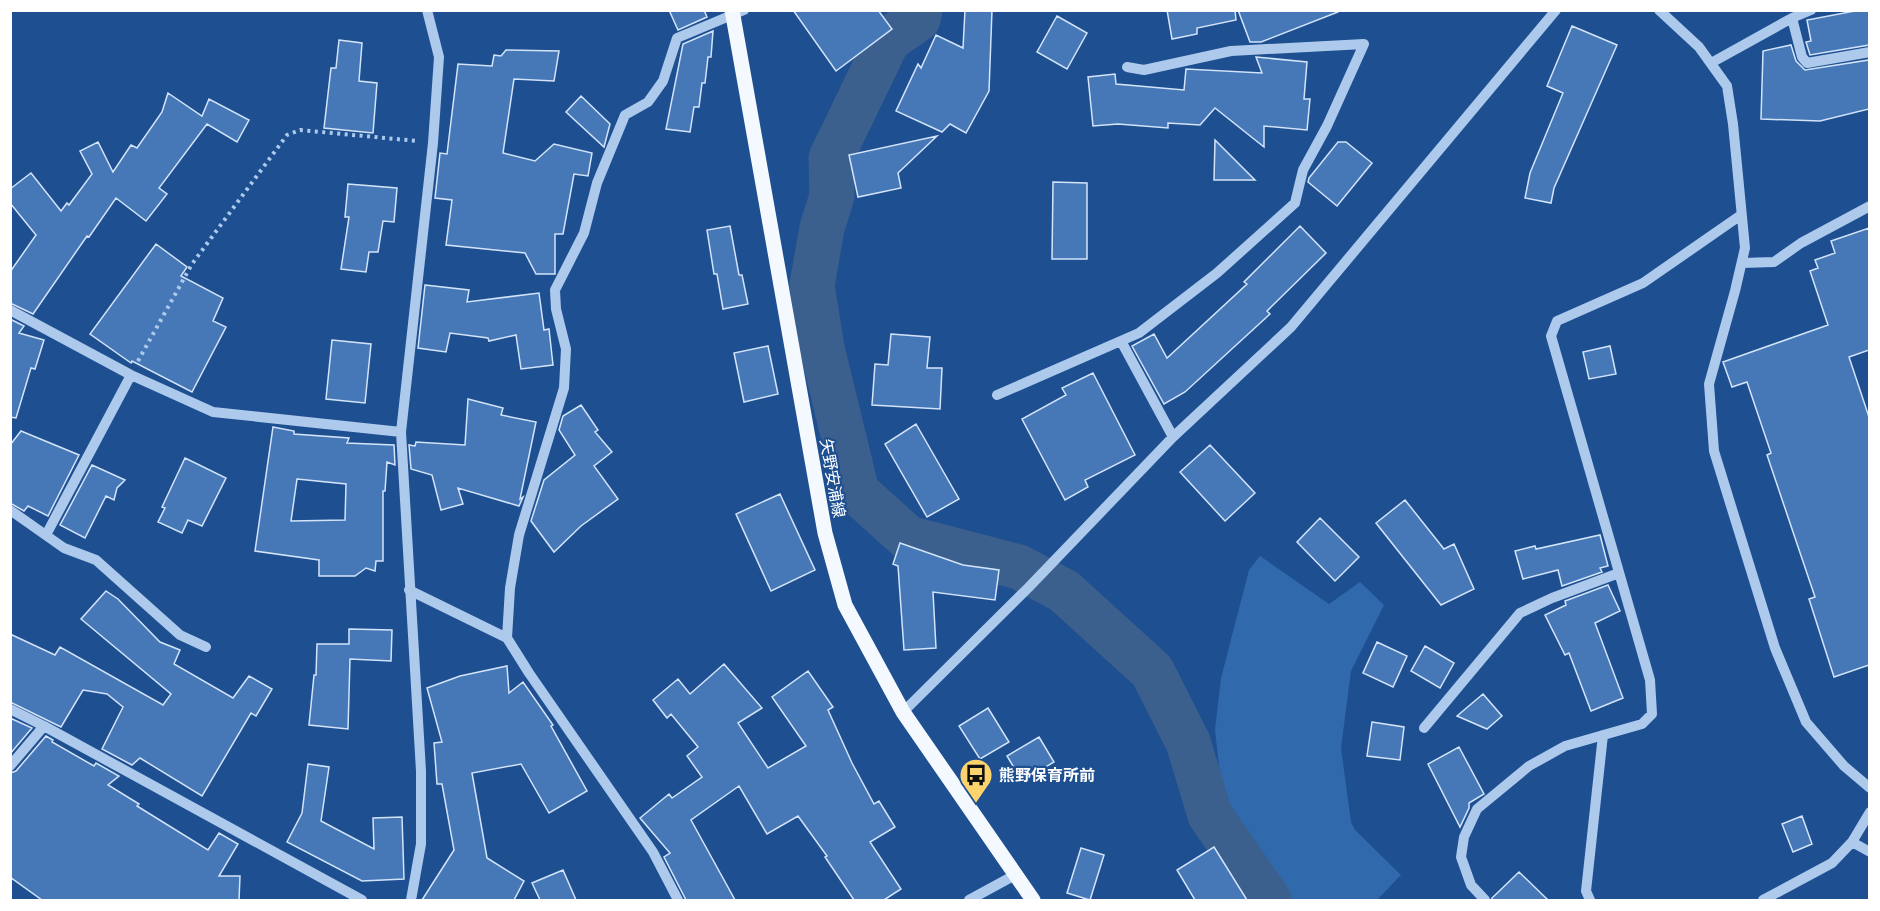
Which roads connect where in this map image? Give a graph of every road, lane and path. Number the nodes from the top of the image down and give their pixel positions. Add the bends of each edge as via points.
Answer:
1 (427, 10) edge
2 (1556, 10) edge
3 (1659, 10) edge
4 (1811, 10) edge
5 (736, 12) edge
6 (1792, 18) junction
7 (1869, 52) edge
8 (1712, 63) junction
9 (1127, 67) dead end
10 (433, 143) junction
11 (1869, 206) edge
12 (1742, 215) junction
13 (1742, 263) junction
14 (10, 310) edge
15 (1121, 340) junction
16 (131, 375) junction
17 (997, 395) dead end
18 (401, 432) junction
19 (1173, 437) junction
20 (10, 510) edge
21 (46, 535) junction
22 (1619, 573) junction
23 (409, 590) junction
24 (507, 638) junction
25 (206, 647) dead end
26 (10, 710) edge
27 (903, 712) junction
28 (44, 726) junction
29 (1424, 728) dead end
30 (1603, 735) junction
31 (10, 766) edge
32 (1869, 788) edge
33 (1869, 812) edge
34 (1852, 842) junction
35 (1869, 852) edge
36 (1015, 875) junction
37 (362, 900) edge
38 (411, 900) edge
39 (678, 900) edge
40 (969, 900) edge
41 (1033, 900) edge
42 (1485, 900) edge
43 (1590, 900) edge
44 (1763, 900) edge

1 - 10 street via 440,57
2 - 19 street via 1291,327
3 - 8 street
4 - 6 street
5 - 24 street via 677,38 663,81 648,102 625,115 597,183 584,233 555,290 566,349 564,388 519,535
5 - 27 main road, 矢野安浦線 via 825,533 846,605
6 - 7 street via 1802,57 1808,63
6 - 8 street
8 - 12 street via 1727,86
9 - 15 street via 1144,70 1231,51 1364,44 1303,170 1295,203 1217,273 1139,333
10 - 16 path via 300,130 287,135 192,264
10 - 18 street
11 - 13 street via 1774,262
12 - 13 street
12 - 22 street via 1643,283 1557,321 1551,336
13 - 32 street via 1709,384 1714,451 1776,648 1806,722
14 - 16 street
15 - 17 street
15 - 19 street
16 - 18 street via 213,412
16 - 21 street
18 - 23 street
19 - 27 street
20 - 21 street
21 - 25 street via 64,548 96,560 180,635
22 - 29 street via 1520,613
22 - 30 street via 1650,680 1652,714 1642,724
23 - 24 street
23 - 38 street via 421,771 421,844
24 - 39 street via 653,852
26 - 28 street
27 - 36 main road, 矢野安浦線
28 - 31 street
28 - 37 street
30 - 42 street via 1564,746 1529,766 1477,809 1464,837 1461,857 1471,885
30 - 43 street via 1586,891
33 - 34 street
34 - 35 street
34 - 44 street via 1832,863
36 - 40 street
36 - 41 main road, 矢野安浦線

